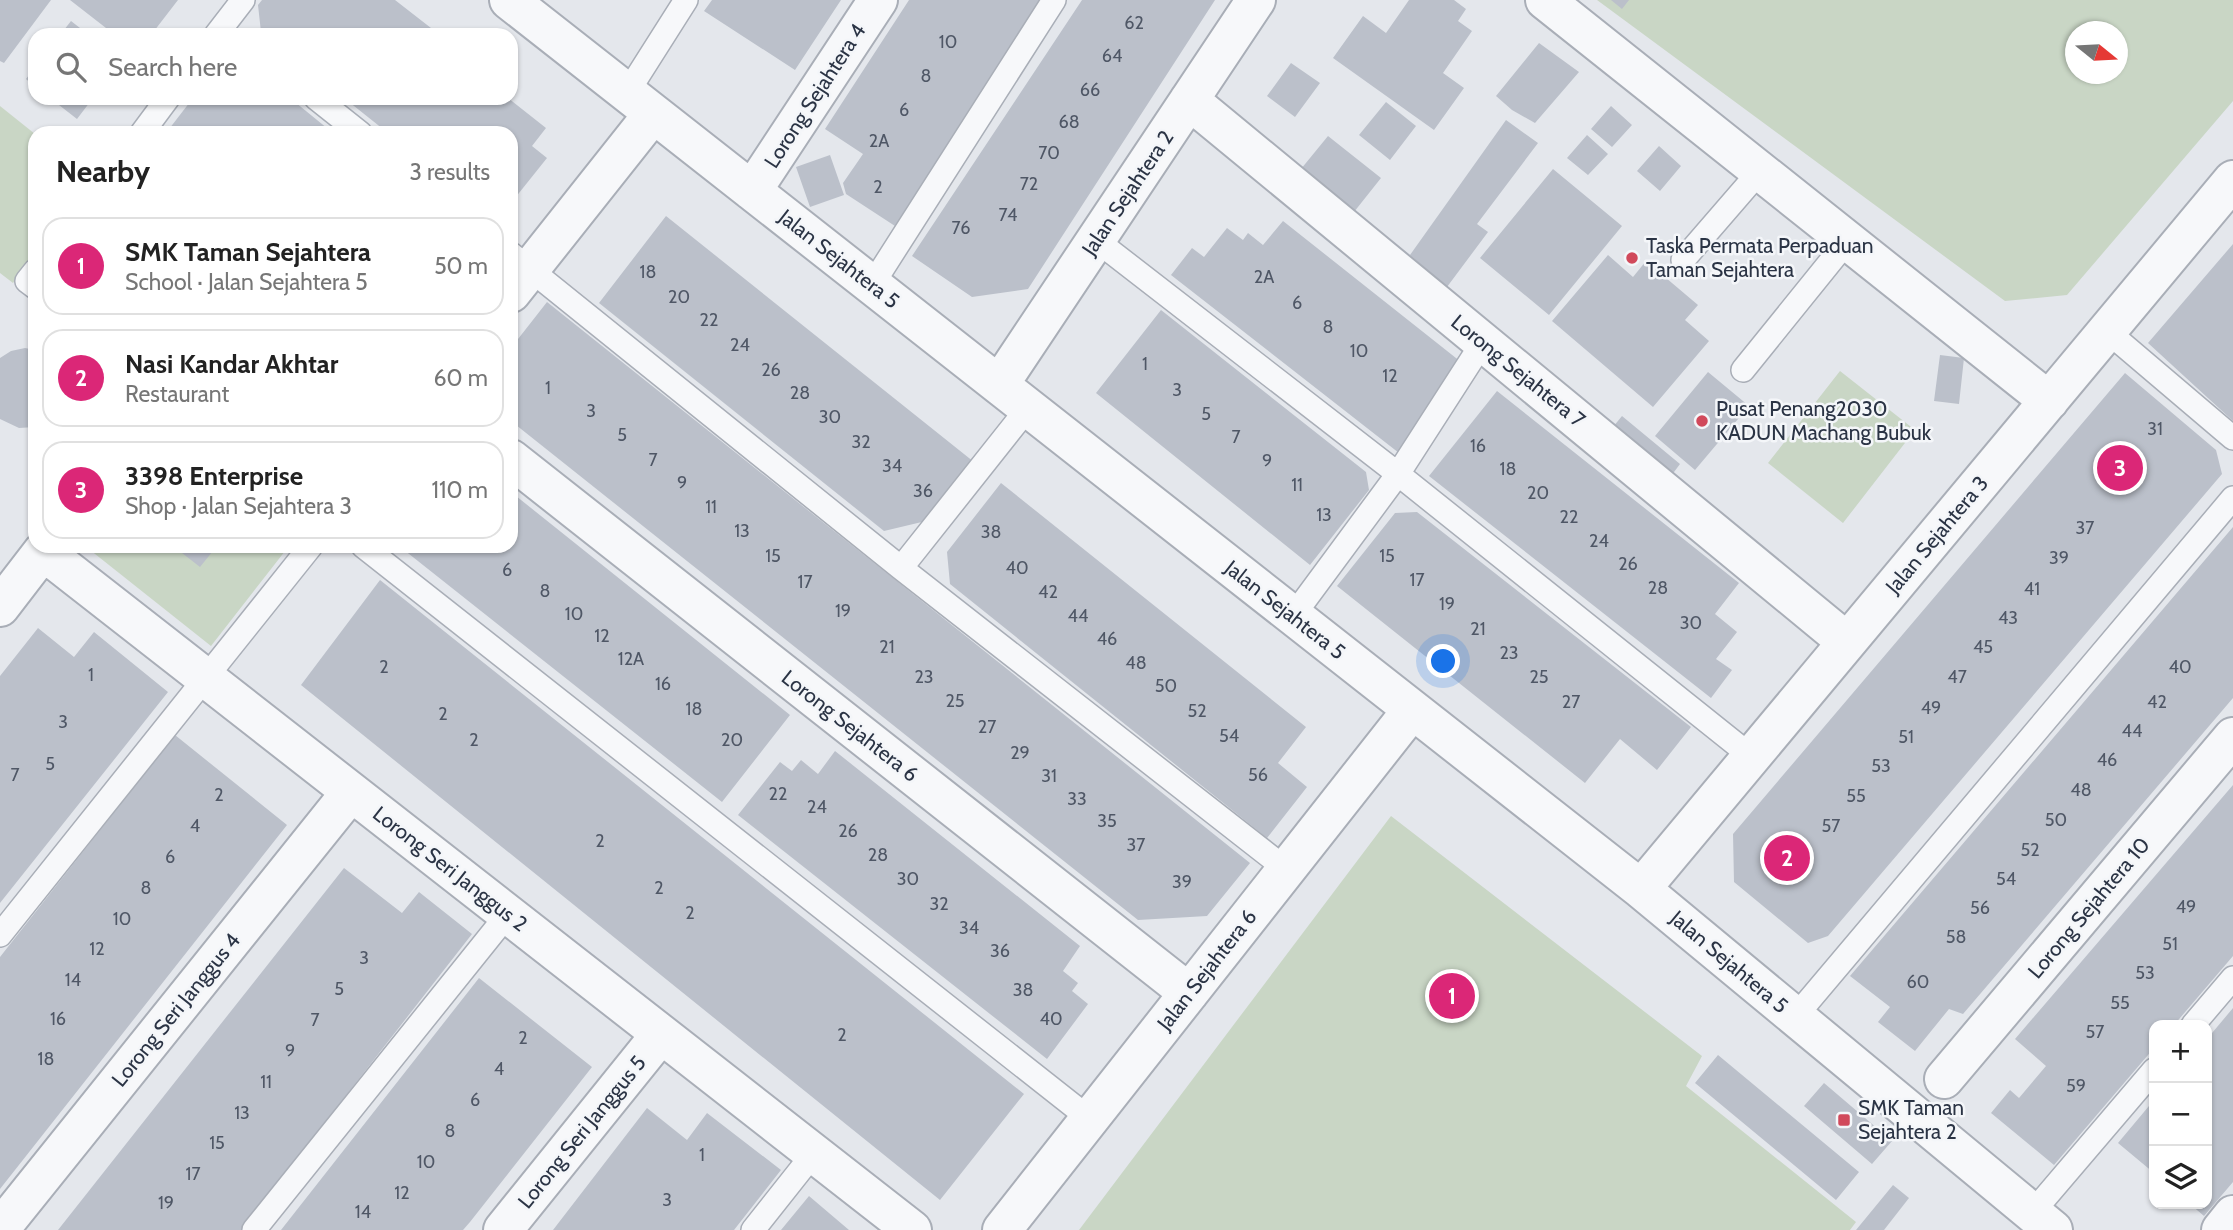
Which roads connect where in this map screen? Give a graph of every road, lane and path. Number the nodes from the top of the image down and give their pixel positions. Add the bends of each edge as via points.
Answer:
1 (243, 0) edge
2 (509, 0) edge
3 (686, 0) edge
4 (878, 0) edge
5 (1054, 0) edge
6 (1256, 0) edge
7 (1545, 0) edge
8 (228, 28) edge
9 (1189, 100) junction
10 (640, 103) junction
11 (163, 105) edge
12 (325, 105) edge
13 (147, 126) edge
14 (351, 126) edge
15 (1760, 171) junction
16 (2233, 180) edge
17 (752, 191) junction
18 (1097, 240) junction
19 (1848, 240) junction
20 (1683, 260) dead end
21 (518, 271) edge
22 (518, 273) edge
23 (872, 285) junction
24 (2107, 331) junction
25 (1483, 342) junction
26 (1743, 370) dead end
27 (1014, 397) junction
28 (2049, 401) junction
29 (2233, 438) edge
30 (518, 465) edge
31 (1398, 474) junction
32 (2233, 498) edge
33 (41, 553) edge
34 (46, 553) edge
35 (305, 553) edge
36 (372, 553) edge
37 (901, 568) junction
38 (0, 607) edge
39 (1293, 616) junction
40 (1847, 642) junction
41 (206, 678) junction
42 (1412, 710) junction
43 (2233, 737) edge
44 (1752, 757) junction
45 (351, 792) junction
46 (1286, 869) junction
47 (1641, 890) junction
48 (508, 914) junction
49 (0, 935) edge
50 (2233, 978) edge
51 (1189, 993) junction
52 (1795, 1017) junction
53 (2197, 1020) edge
54 (661, 1034) junction
55 (2149, 1077) edge
56 (1944, 1079) dead end
57 (1090, 1119) junction
58 (814, 1153) junction
59 (2233, 1215) edge
60 (2043, 1222) edge
61 (0, 1229) edge
62 (254, 1230) edge
63 (503, 1230) edge
64 (753, 1230) edge
65 (912, 1230) edge
66 (1002, 1230) edge
67 (2221, 1230) edge

1 - 8 lane
2 - 10 street, Jalan Sejahtera 5
3 - 10 lane
4 - 17 street, Lorong Sejahtera 4
5 - 23 lane
6 - 9 street, Jalan Sejahtera 2
7 - 15 street
9 - 18 street, Jalan Sejahtera 2
9 - 25 street, Lorong Sejahtera 7
10 - 17 street, Jalan Sejahtera 5
10 - 21 street
11 - 13 lane
12 - 14 lane
15 - 19 street
15 - 20 lane
16 - 24 street, Jalan Sejahtera 3
17 - 23 street, Jalan Sejahtera 5
18 - 27 street, Jalan Sejahtera 2
18 - 31 lane
19 - 26 lane
19 - 28 street
22 - 37 lane
23 - 27 street, Jalan Sejahtera 5
24 - 28 street, Jalan Sejahtera 3
24 - 29 lane
25 - 31 lane
25 - 40 street, Lorong Sejahtera 7
27 - 37 lane
27 - 39 street, Jalan Sejahtera 5
28 - 40 street, Jalan Sejahtera 3
30 - 51 street, Lorong Sejahtera 6
31 - 39 lane
31 - 44 lane
32 - 52 lane
33 - 38 street, Lorong Seri Janggus 2
34 - 41 street, Lorong Seri Janggus 2
35 - 41 lane
36 - 57 lane
37 - 46 lane
39 - 42 street, Jalan Sejahtera 5
40 - 44 street, Jalan Sejahtera 3
41 - 45 street, Lorong Seri Janggus 2
41 - 49 lane
42 - 46 street, Jalan Sejahtera 6
42 - 47 street, Jalan Sejahtera 5
43 - 56 street, Lorong Sejahtera 10
44 - 47 street, Jalan Sejahtera 3
45 - 48 street, Lorong Seri Janggus 2
45 - 61 street, Lorong Seri Janggus 4
46 - 51 street, Jalan Sejahtera 6
47 - 52 street, Jalan Sejahtera 5
48 - 54 street, Lorong Seri Janggus 2
48 - 62 lane
50 - 53 lane
51 - 57 street, Jalan Sejahtera 6
52 - 60 street, Jalan Sejahtera 5
54 - 58 street, Lorong Seri Janggus 2
54 - 63 street, Lorong Seri Janggus 5
55 - 60 lane
57 - 66 street, Jalan Sejahtera 6
58 - 64 lane
58 - 65 street, Lorong Seri Janggus 2
59 - 67 street

